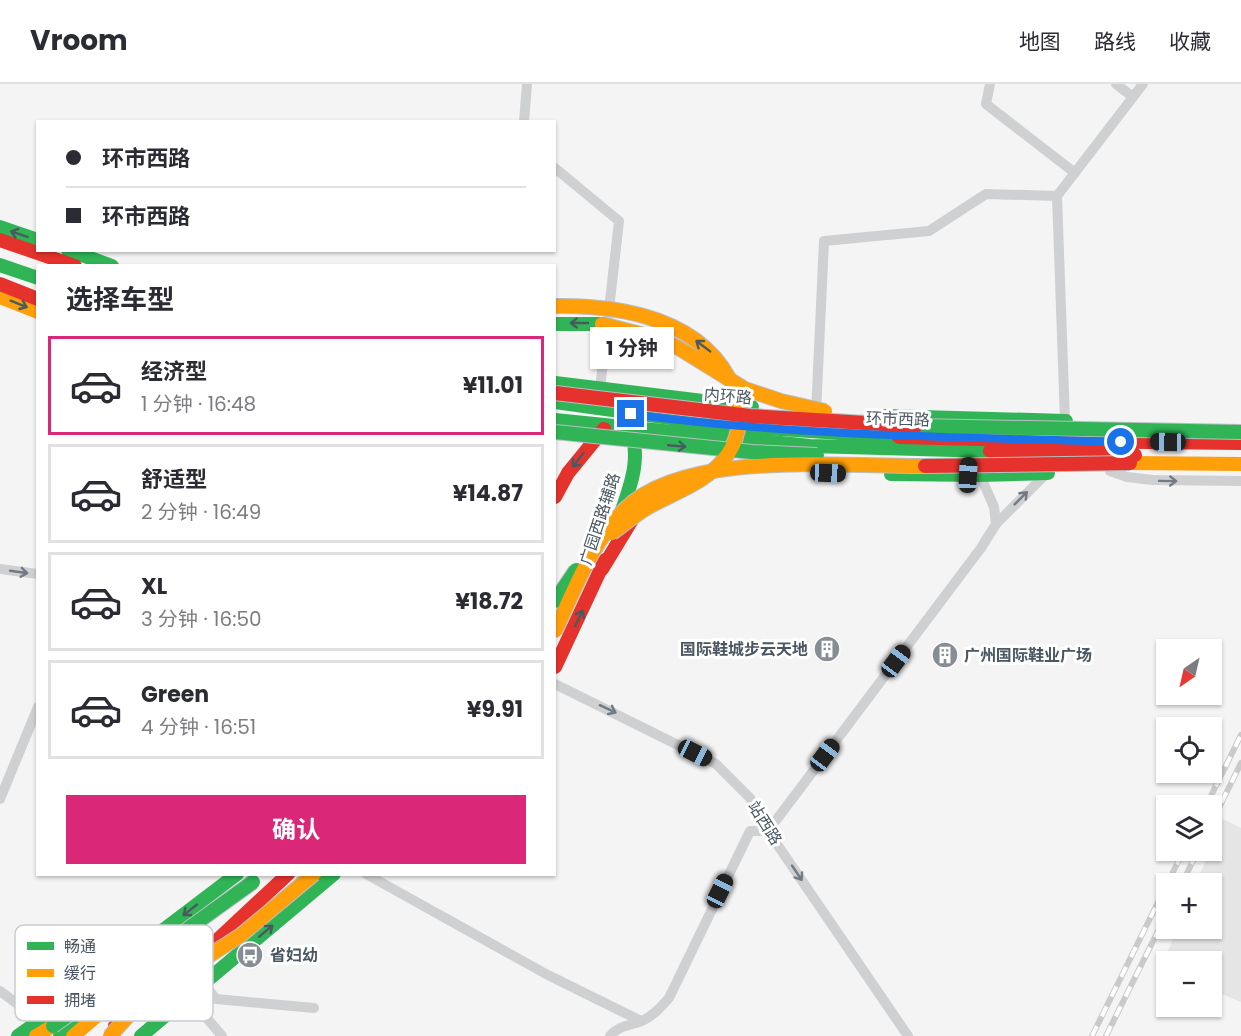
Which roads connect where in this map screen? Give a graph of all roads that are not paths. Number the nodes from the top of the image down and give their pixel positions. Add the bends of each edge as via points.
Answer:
1 (527, 84) edge
2 (990, 84) edge
3 (1116, 84) edge
4 (1143, 84) edge
5 (1133, 97) junction
6 (524, 120) edge
7 (556, 169) edge
8 (1075, 173) junction
9 (1057, 196) junction
10 (0, 227) edge
11 (36, 239) edge
12 (0, 240) edge
13 (0, 246) edge
14 (0, 252) edge
15 (74, 252) edge
16 (48, 264) edge
17 (69, 264) edge
18 (106, 264) edge
19 (0, 265) edge
20 (36, 265) edge
21 (0, 273) edge
22 (36, 277) edge
23 (0, 284) edge
24 (36, 286) edge
25 (0, 297) edge
26 (36, 298) edge
27 (556, 306) edge
28 (36, 311) edge
29 (556, 324) edge
30 (556, 383) edge
31 (582, 387) junction
32 (600, 389) junction
33 (621, 392) junction
34 (556, 393) edge
35 (556, 402) edge
36 (580, 406) junction
37 (619, 412) junction
38 (816, 413) junction
39 (556, 420) edge
40 (1065, 421) junction
41 (1241, 424) edge
42 (898, 425) junction
43 (630, 429) junction
44 (556, 430) edge
45 (602, 432) junction
46 (1241, 432) edge
47 (774, 436) junction
48 (1241, 443) edge
49 (970, 451) junction
50 (1109, 454) junction
51 (1241, 457) edge
52 (1130, 464) junction
53 (1241, 464) edge
54 (1110, 471) junction
55 (1241, 472) edge
56 (828, 473) junction
57 (1047, 473) junction
58 (974, 475) junction
59 (1241, 482) edge
60 (556, 495) edge
61 (996, 524) junction
62 (0, 569) edge
63 (602, 569) junction
64 (36, 574) edge
65 (556, 599) edge
66 (556, 629) edge
67 (556, 665) edge
68 (556, 684) edge
69 (36, 712) edge
70 (0, 799) edge
71 (768, 831) junction
72 (234, 876) edge
73 (286, 876) edge
74 (295, 876) edge
75 (305, 876) edge
76 (312, 876) edge
77 (332, 876) edge
78 (370, 876) edge
79 (258, 877) edge
80 (316, 889) junction
81 (169, 925) edge
82 (191, 925) edge
83 (198, 925) edge
84 (202, 925) edge
85 (213, 944) edge
86 (213, 946) edge
87 (213, 953) edge
88 (213, 975) edge
89 (0, 991) edge
90 (213, 995) edge
91 (15, 1002) edge
92 (314, 1008) dead end
93 (38, 1021) edge
94 (57, 1021) edge
95 (62, 1021) edge
96 (79, 1021) edge
97 (90, 1021) edge
98 (122, 1021) edge
99 (123, 1021) edge
100 (126, 1021) edge
101 (159, 1021) edge
102 (209, 1021) edge
103 (641, 1021) junction
104 (18, 1036) edge
105 (36, 1036) edge
106 (53, 1036) edge
107 (60, 1036) edge
108 (73, 1036) edge
109 (102, 1036) edge
110 (109, 1036) edge
111 (141, 1036) edge
112 (222, 1036) edge
113 (610, 1036) edge
114 (908, 1036) edge

1 - 6 street
2 - 8 street via 986,104
3 - 5 street
4 - 5 street
5 - 8 street
7 - 32 street via 619,221
8 - 9 street
9 - 38 street via 986,194 929,231 824,241
9 - 40 street
11 -> 10 main road
12 - 17 main road
13 - 16 main road
14 - 20 main road
15 - 18 main road
19 - 22 main road
21 - 24 main road
23 - 26 main road
25 -> 28 main road
65 -> 27 main road, bridge via 570,576 615,531 646,509 700,481 721,463 735,442 739,410 725,367 686,335 622,310
42 -> 29 main road, 内环路, bridge via 761,395 660,339 602,324
30 - 31 main road
31 - 32 main road
31 - 36 main road
32 - 33 main road
33 - 37 main road
33 - 38 main road
34 - 42 main road, 内环路, bridge via 761,416
35 - 36 main road, 环市西路
36 - 37 main road, 环市西路
37 - 43 main road, 广园西路辅路
37 - 45 main road
37 - 47 main road, 环市西路
38 - 40 main road
39 - 45 main road, 环市西路
40 - 41 main road
42 - 46 main road, 内环路, bridge
43 - 45 main road, 环市西路
43 - 47 main road, 环市西路
43 - 63 main road, 广园西路辅路 via 636,446 633,474
44 - 45 main road, bridge
45 -> 52 main road, bridge via 752,452
45 -> 60 main road via 580,456
47 - 48 main road, 环市西路
47 - 49 main road, 环市西路
47 - 56 main road
49 - 50 main road, 环市西路
49 - 58 street
50 - 51 main road, 环市西路
50 - 54 street
52 - 53 main road
52 - 66 main road, bridge via 759,468 711,471 670,480 643,493 607,527
54 - 55 main road
54 - 57 main road
54 -> 59 street via 1153,480
56 - 58 main road
56 - 63 main road via 687,474 669,478 646,497
57 - 58 main road
61 -> 57 street
58 - 61 street via 994,507
61 - 71 street
62 -> 64 street
67 -> 63 main road, 广园西路辅路
68 -> 71 street, 站西路 via 716,764 750,798
69 - 70 street
71 - 103 street via 750,831 669,998
71 -> 114 street, 站西路
72 -> 81 main road
73 - 85 main road, bridge
74 - 86 main road
75 - 80 main road
76 - 87 main road, bridge via 241,935
77 - 80 main road
78 - 103 street via 546,974
79 - 82 main road, bridge
79 - 83 main road
79 - 84 main road, bridge
88 -> 80 main road
89 - 91 street
90 - 92 street via 216,999
93 - 104 main road
94 - 105 main road, bridge
95 - 106 main road
96 - 107 main road
97 - 108 main road, bridge
98 - 109 main road, bridge
99 - 110 main road, bridge
100 - 110 main road
101 - 111 main road
102 - 112 street
103 - 113 street

